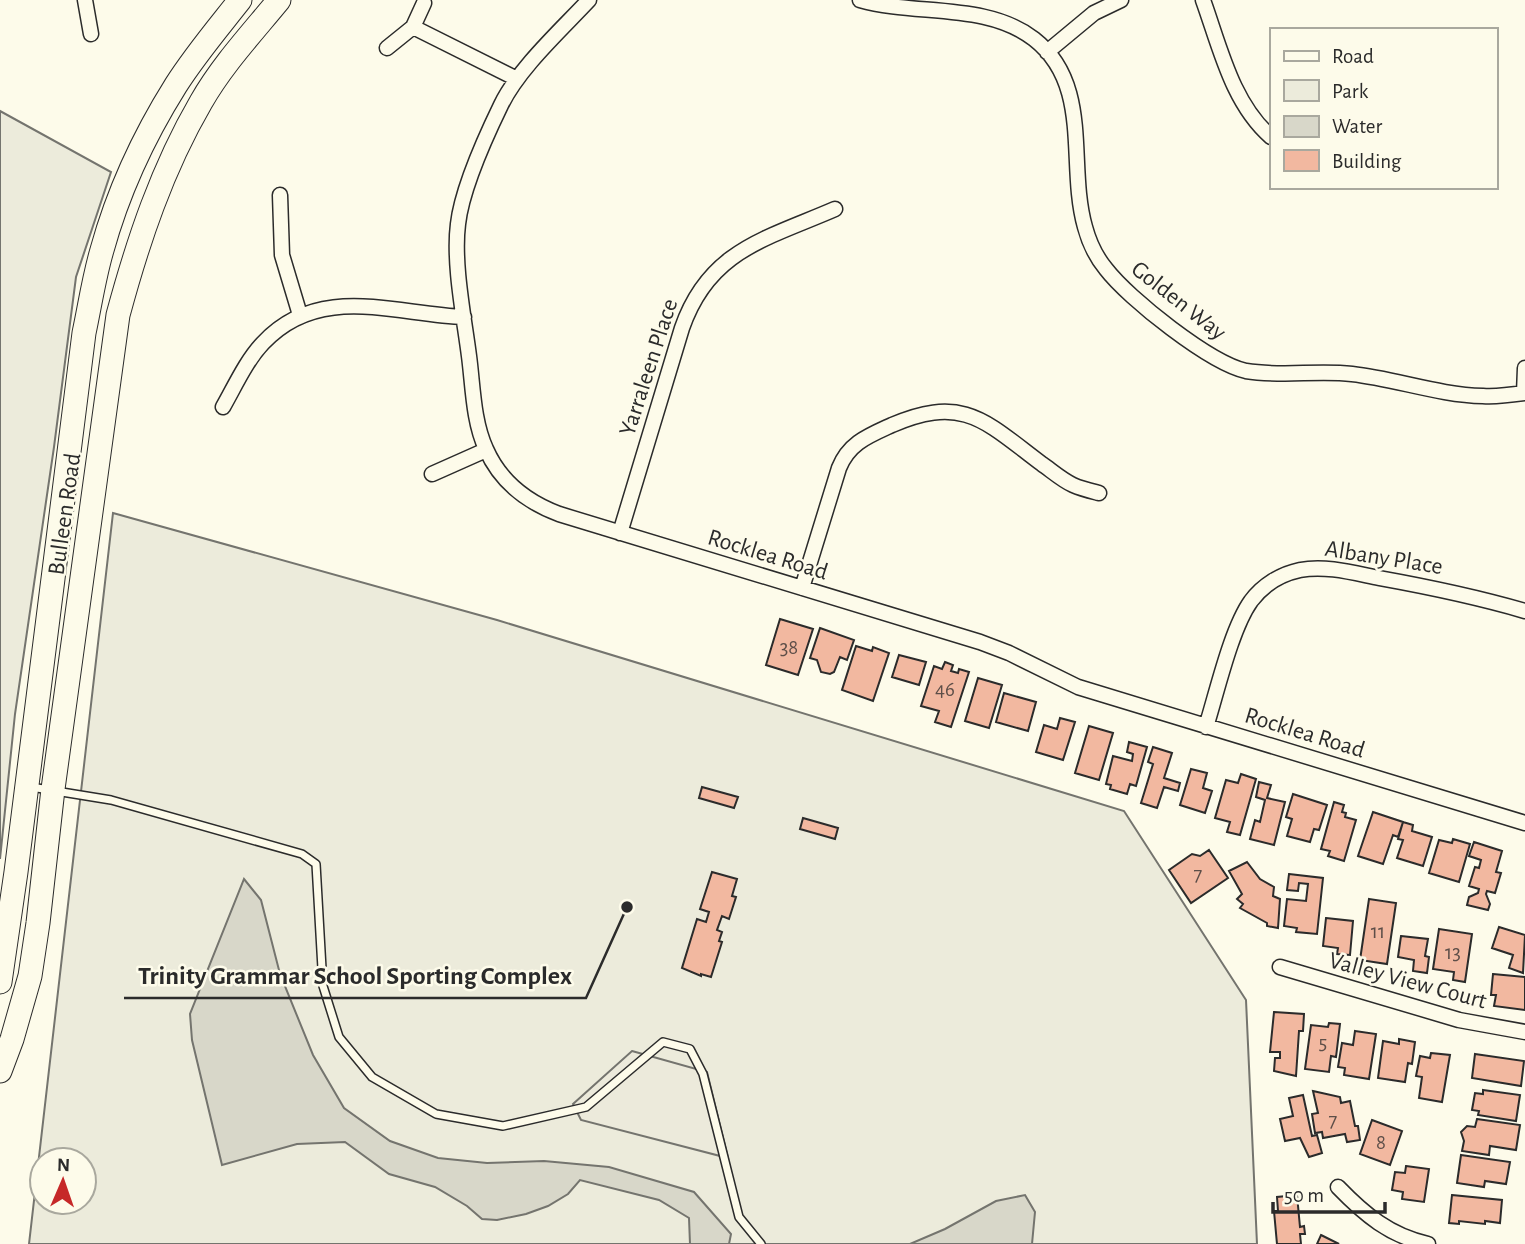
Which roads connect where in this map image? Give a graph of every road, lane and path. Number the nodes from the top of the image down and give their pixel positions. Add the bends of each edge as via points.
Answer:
1 (85, 0) edge
2 (240, 0) edge
3 (251, 0) edge
4 (276, 0) edge
5 (589, 0) edge
6 (860, 0) edge
7 (1121, 0) edge
8 (1203, 0) edge
9 (424, 3) dead end
10 (938, 6) edge
11 (413, 27) junction
12 (91, 34) dead end
13 (387, 48) dead end
14 (1047, 52) junction
15 (517, 79) junction
16 (1270, 136) edge
17 (280, 195) dead end
18 (835, 209) dead end
19 (300, 316) junction
20 (464, 317) junction
21 (1525, 368) edge
22 (1524, 393) edge
23 (223, 407) dead end
24 (486, 450) junction
25 (432, 474) dead end
26 (1099, 493) dead end
27 (620, 533) junction
28 (802, 588) junction
29 (1525, 611) edge
30 (1206, 726) junction
31 (26, 786) junction
32 (53, 789) junction
33 (1525, 823) edge
34 (1280, 967) dead end
35 (0, 982) edge
36 (1525, 1032) edge
37 (0, 1071) edge
38 (1338, 1187) dead end
39 (761, 1244) edge
40 (1428, 1244) edge

1 - 12 street
2 - 31 highway, Bulleen Road via 196,56 153,127 124,185 101,251 84,333
3 - 4 highway via 262,4
4 - 32 highway, Bulleen Road via 201,102 162,178 137,245 118,315
5 - 15 street, Rocklea Road
6 - 10 street, Golden Way
7 - 14 street via 1094,13
8 - 16 street via 1239,97
9 - 11 street
10 - 14 street, Golden Way via 1009,24
11 - 13 street
11 - 15 street
14 - 22 street, Golden Way via 1063,75 1072,100 1079,198 1090,243 1123,288 1197,348 1248,371 1352,374 1481,396
15 - 20 street, Rocklea Road via 490,129 460,213 457,250
17 - 19 street via 282,255
18 - 27 street, Yarraleen Place via 744,249 718,267 700,289 682,328
19 - 20 street via 320,308 354,305
19 - 23 street via 262,344
20 - 24 street, Rocklea Road
21 - 22 street
24 - 25 street
24 - 27 street, Rocklea Road via 503,477 530,500
26 - 28 street via 1064,480 972,416 950,411 913,416 860,439 847,452
27 - 28 street, Rocklea Road
28 - 30 street, Rocklea Road via 995,647 1078,687
29 - 30 street, Albany Place via 1464,593 1333,570 1308,569 1283,576 1261,590 1245,610
30 - 33 street, Rocklea Road
31 - 32 lane
31 - 35 highway, Bulleen Road
32 - 37 highway, Bulleen Road via 30,976
32 - 39 lane via 111,800 302,854 316,864 323,986 339,1037 372,1076 436,1114 503,1126 586,1107 663,1042 690,1049 703,1074 738,1217
34 - 36 street, Valley View Court via 1449,1018
38 - 40 street via 1381,1226

